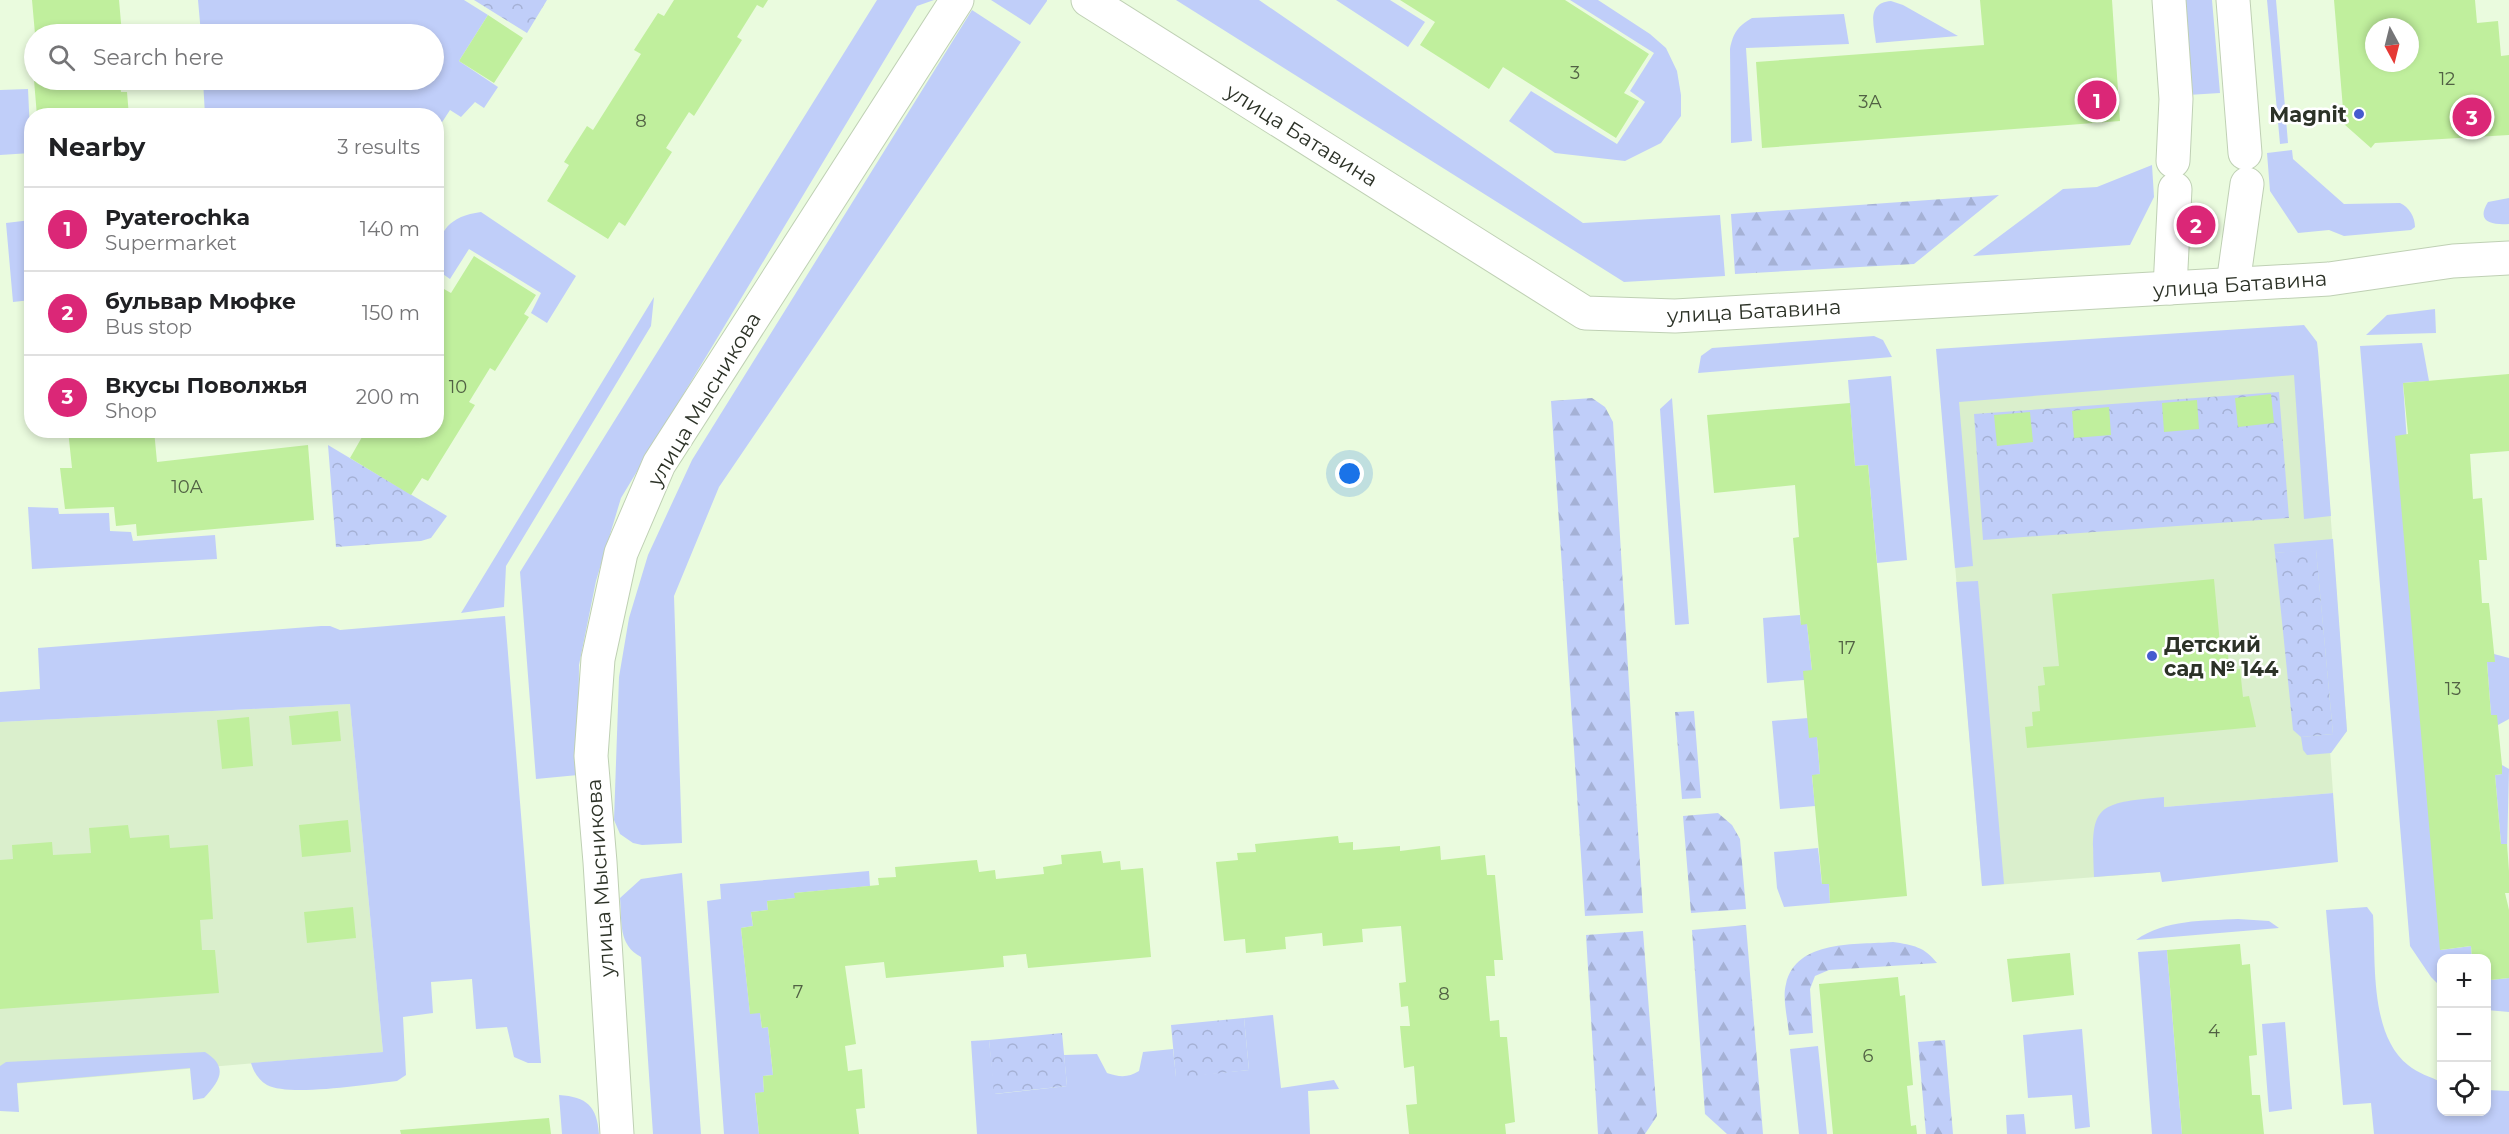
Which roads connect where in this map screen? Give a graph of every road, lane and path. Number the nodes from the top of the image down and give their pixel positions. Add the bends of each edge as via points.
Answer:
1 (957, 0) edge
2 (1088, 0) edge
3 (2169, 0) edge
4 (2233, 0) edge
5 (2509, 258) edge
6 (2233, 284) junction
7 (2170, 288) junction
8 (617, 1134) edge

1 - 8 street, улица Мысникова via 659,464 621,553 598,659 591,756
2 - 7 street, улица Батавина via 1585,313 1675,316
3 - 7 street via 2176,99
4 - 6 street via 2246,168
5 - 6 street, улица Батавина via 2453,261 2329,279
6 - 7 street, улица Батавина

